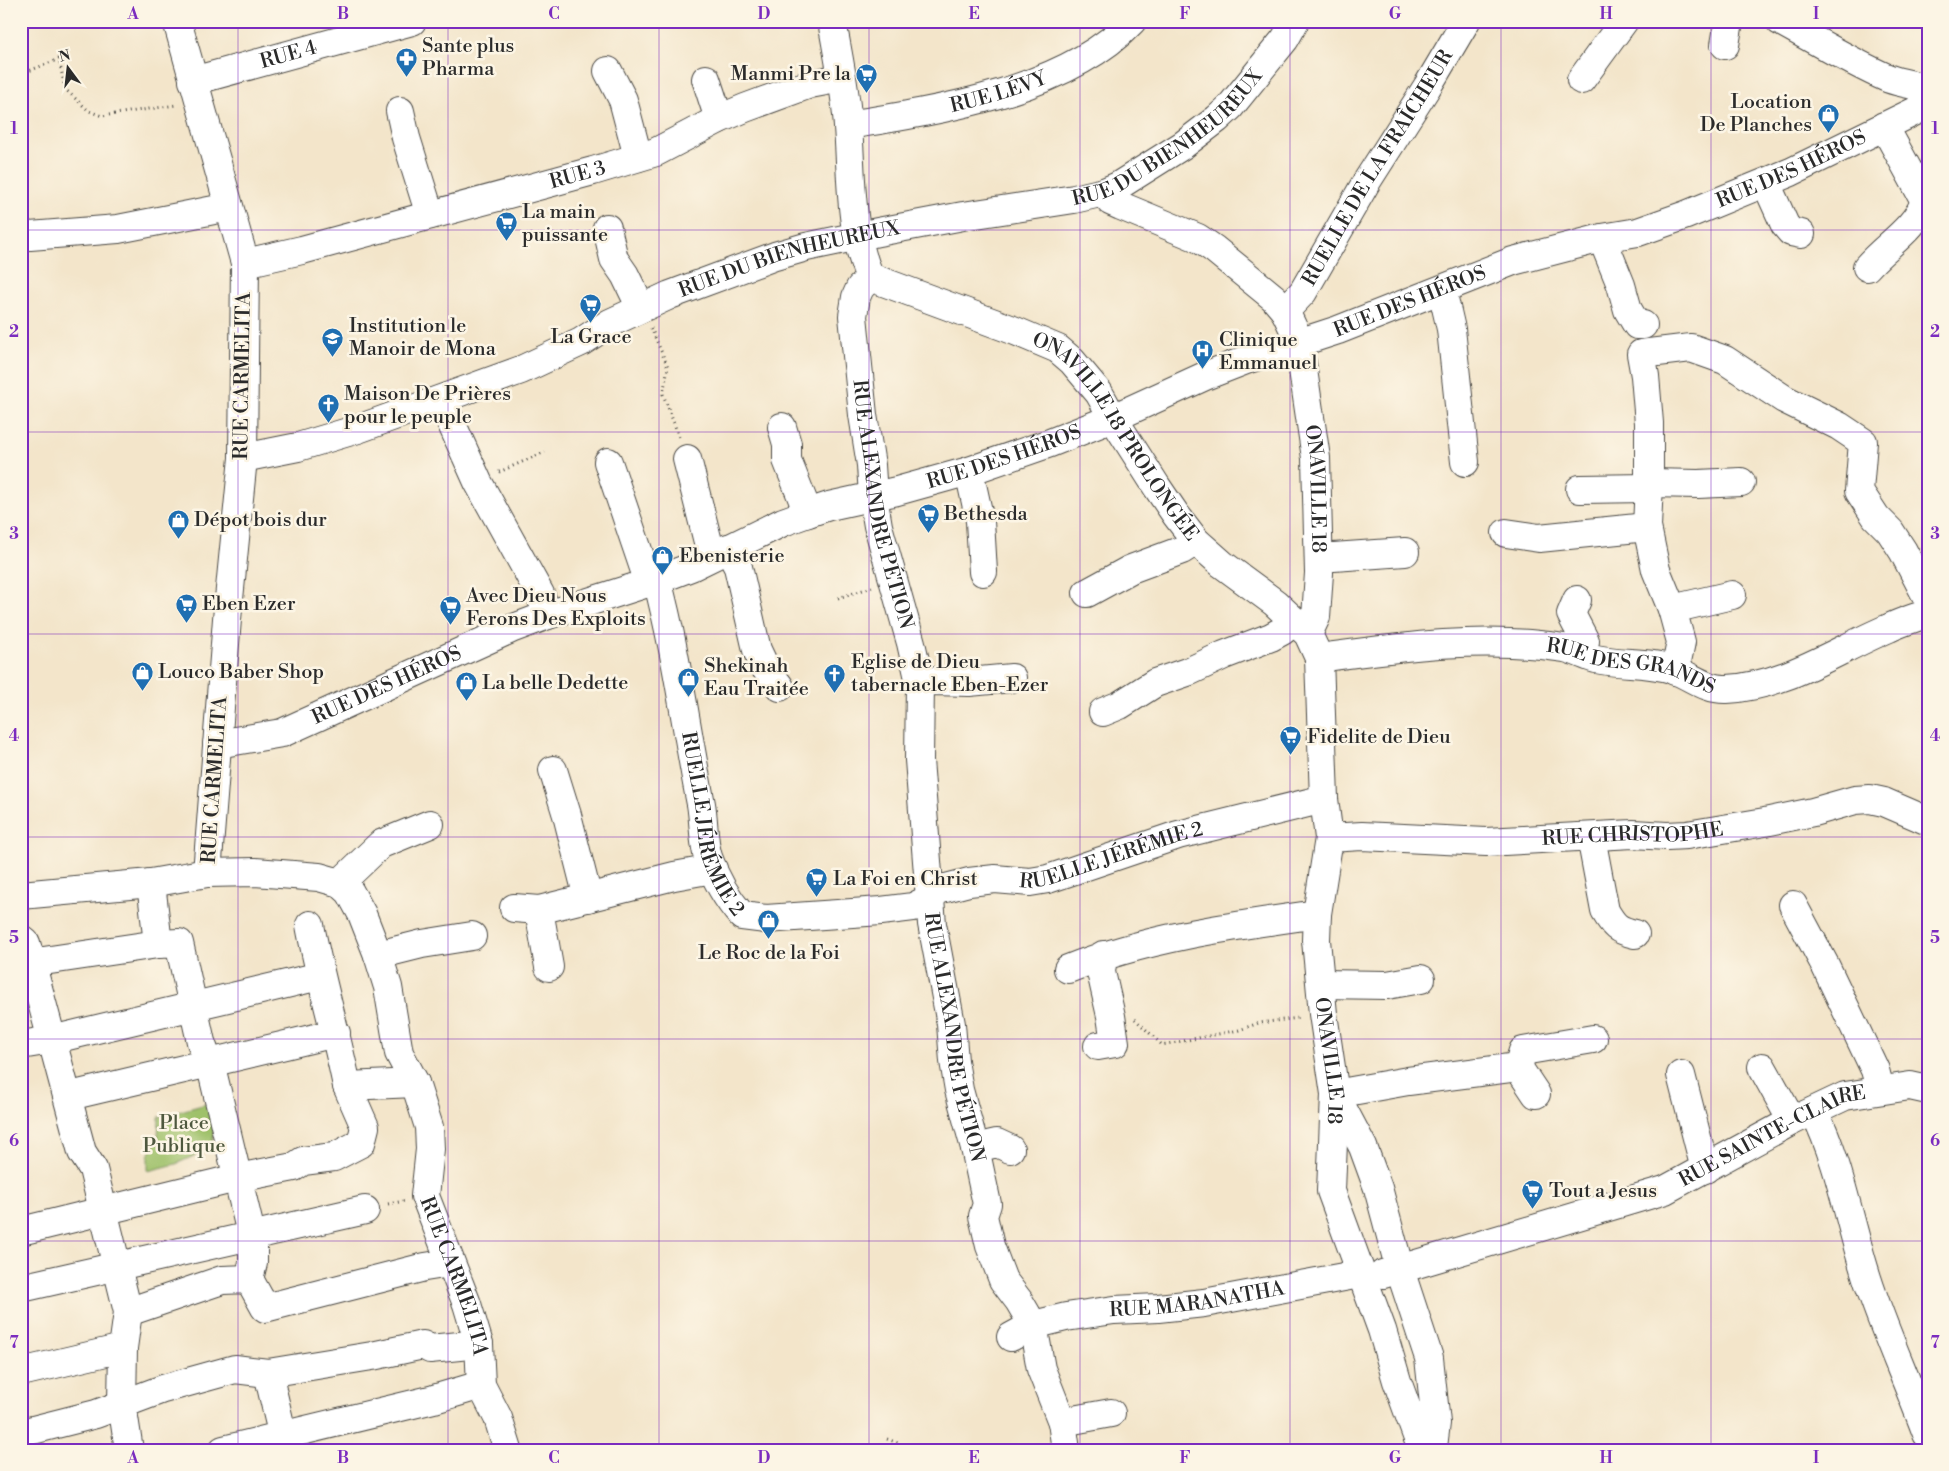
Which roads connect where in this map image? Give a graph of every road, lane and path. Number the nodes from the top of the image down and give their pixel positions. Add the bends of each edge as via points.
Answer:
1 (177, 21) edge
2 (412, 21) edge
3 (832, 21) edge
4 (1295, 21) edge
5 (1466, 21) edge
6 (1624, 21) edge
7 (1780, 21) edge
8 (1124, 24) edge
9 (357, 29) edge
10 (608, 71) dead end
11 (21, 74) edge
12 (842, 78) junction
13 (706, 79) dead end
14 (1581, 80) dead end
15 (196, 90) junction
16 (1928, 93) edge
17 (1928, 105) edge
18 (400, 111) dead end
19 (719, 119) junction
20 (848, 125) junction
21 (1884, 126) junction
22 (638, 157) junction
23 (1766, 183) junction
24 (1104, 192) junction
25 (1927, 201) edge
26 (229, 207) junction
27 (430, 215) junction
28 (607, 228) dead end
29 (1801, 234) dead end
30 (24, 237) edge
31 (856, 238) junction
32 (1602, 238) junction
33 (244, 263) junction
34 (1867, 267) dead end
35 (870, 277) junction
36 (1442, 290) junction
37 (641, 308) junction
38 (1285, 312) junction
39 (1643, 325) dead end
40 (1298, 343) junction
41 (441, 400) junction
42 (1113, 418) junction
43 (782, 427) dead end
44 (545, 452) dead end
45 (243, 458) junction
46 (687, 459) joint
47 (608, 462) dead end
48 (1465, 462) dead end
49 (969, 471) junction
50 (478, 482) junction
51 (1728, 483) dead end
52 (1649, 486) junction
53 (1580, 489) dead end
54 (873, 496) junction
55 (808, 514) junction
56 (1647, 527) junction
57 (1506, 533) dead end
58 (1196, 540) junction
59 (721, 552) junction
60 (1404, 552) dead end
61 (1319, 558) junction
62 (983, 572) dead end
63 (894, 580) junction
64 (653, 582) junction
65 (1087, 593) dead end
66 (1732, 595) dead end
67 (838, 598) dead end
68 (1928, 599) edge
69 (1672, 609) junction
70 (1568, 610) dead end
71 (1928, 613) edge
72 (548, 614) junction
73 (1307, 638) junction
74 (1581, 653) junction
75 (1675, 671) junction
76 (1012, 678) dead end
77 (920, 683) junction
78 (780, 687) dead end
79 (1103, 712) dead end
80 (217, 744) junction
81 (553, 770) dead end
82 (1324, 799) junction
83 (1928, 820) edge
84 (430, 824) dead end
85 (1590, 837) junction
86 (1329, 838) junction
87 (713, 869) junction
88 (207, 873) junction
89 (151, 883) junction
90 (340, 884) junction
91 (21, 895) edge
92 (588, 898) junction
93 (929, 899) junction
94 (1793, 905) dead end
95 (1317, 914) junction
96 (310, 925) dead end
97 (1635, 934) dead end
98 (472, 936) dead end
99 (158, 944) junction
100 (378, 955) junction
101 (1102, 955) junction
102 (549, 967) dead end
103 (27, 969) edge
104 (1068, 969) dead end
105 (320, 976) junction
106 (1421, 979) dead end
107 (1321, 984) junction
108 (194, 1006) junction
109 (1323, 1014) junction
110 (336, 1033) junction
111 (1593, 1039) dead end
112 (51, 1040) junction
113 (21, 1045) edge
114 (1162, 1045) dead end
115 (1098, 1046) dead end
116 (209, 1062) junction
117 (1518, 1067) junction
118 (1762, 1067) dead end
119 (1681, 1075) dead end
120 (415, 1084) junction
121 (347, 1086) junction
122 (1880, 1089) junction
123 (1928, 1090) edge
124 (1335, 1094) junction
125 (1536, 1094) dead end
126 (74, 1095) dead end
127 (1803, 1116) junction
128 (975, 1148) junction
129 (1010, 1149) dead end
130 (1705, 1169) junction
131 (237, 1178) junction
132 (425, 1196) junction
133 (103, 1210) junction
134 (365, 1210) joint
135 (21, 1231) edge
136 (251, 1236) junction
137 (450, 1263) junction
138 (118, 1267) junction
139 (1400, 1270) junction
140 (1361, 1276) junction
141 (249, 1278) junction
142 (21, 1288) edge
143 (128, 1312) junction
144 (1022, 1331) junction
145 (479, 1344) junction
146 (123, 1348) junction
147 (21, 1372) edge
148 (268, 1373) junction
149 (481, 1385) junction
150 (122, 1404) junction
151 (1111, 1413) dead end
152 (1062, 1422) junction
153 (21, 1433) edge
154 (1927, 1434) edge
155 (887, 1439) dead end
156 (285, 1443) edge
157 (129, 1450) edge
158 (224, 1450) edge
159 (508, 1450) edge
160 (902, 1450) edge
161 (1066, 1450) edge
162 (1422, 1450) edge
163 (1430, 1450) edge

1 - 15 street, RUE CARMELITA
2 - 9 street, RUE 4
3 - 12 street
4 - 24 street, RUE DU BIENHEUREUX via 1285,39 1217,119 1183,145
5 - 38 street, RUELLE DE LA FRAÎCHEUR via 1303,292
6 - 14 street
7 - 16 street via 1861,66 1888,79 1917,85
8 - 20 street, RUE LÉVY via 1106,45 1082,60 997,95 917,114
9 - 15 street, RUE 4
10 - 22 street via 623,100
11 - 15 path via 59,59 65,89 88,111 102,116 159,108
12 - 19 street, RUE 3 via 810,84
12 - 20 street
13 - 19 street
15 - 26 street, RUE CARMELITA
17 - 21 street, RUE DES HÉROS
18 - 27 street
19 - 22 street, RUE 3 via 656,152
20 - 31 street
21 - 23 street, RUE DES HÉROS
21 - 25 street
22 - 27 street, RUE 3
23 - 29 street via 1784,225 1791,232
23 - 32 street, RUE DES HÉROS via 1638,232
24 - 31 street, RUE DU BIENHEUREUX
24 - 38 street, ONAVILLE 18 via 1110,201 1214,249 1274,298
25 - 34 street via 1916,220
26 - 30 street via 118,229
26 - 33 street, RUE CARMELITA
27 - 33 street, RUE 3
28 - 37 street via 614,259
31 - 35 street
31 - 37 street, RUE DU BIENHEUREUX via 775,256
32 - 36 street, RUE DES HÉROS via 1512,261
32 - 39 street via 1628,310 1637,325
33 - 45 street, RUE CARMELITA
35 - 42 street, ONAVILLE 18 PROLONGÉE via 1058,349 1100,392
35 - 54 street, RUE ALEXANDRE PÉTION via 856,297 853,316
36 - 40 street, RUE DES HÉROS
36 - 48 street via 1451,328
37 - 41 street, RUE DU BIENHEUREUX via 559,353
37 - 46 path via 668,367 663,394
38 - 40 street, ONAVILLE 18
40 - 42 street, RUE DES HÉROS via 1205,376
40 - 61 street, ONAVILLE 18 via 1316,458
41 - 45 street, RUE DU BIENHEUREUX via 298,447
41 - 50 street
42 - 49 street, RUE DES HÉROS
42 - 58 street, ONAVILLE 18 PROLONGÉE
43 - 55 street via 787,444 786,460
44 - 50 path
45 - 80 street, RUE CARMELITA
46 - 59 street via 708,542
47 - 64 street, RUELLE JÉRÉMIE 2
49 - 54 street, RUE DES HÉROS
49 - 62 street via 980,521
50 - 72 street
51 - 52 street
52 - 53 street
52 - 56 street
52 - 68 street via 1649,423 1641,354 1691,348 1725,360 1784,399 1839,426 1863,442 1859,491 1903,551
54 - 55 street, RUE DES HÉROS
54 - 63 street, RUE ALEXANDRE PÉTION
55 - 59 street, RUE DES HÉROS via 783,522
56 - 57 street via 1539,538
56 - 69 street via 1656,570
58 - 65 street via 1182,550 1131,569
58 - 73 street, ONAVILLE 18 PROLONGÉE via 1222,564 1276,603
59 - 64 street, RUE DES HÉROS
59 - 78 street via 738,567 757,650
60 - 61 street
61 - 73 street, ONAVILLE 18 via 1316,617
63 - 67 path
63 - 77 street, RUE ALEXANDRE PÉTION
64 - 72 street, RUE DES HÉROS
64 - 87 street, RUELLE JÉRÉMIE 2 via 675,660
66 - 69 street
69 - 75 street via 1681,642
70 - 74 street via 1584,641
71 - 75 street, RUE DES GRANDS via 1776,680 1750,686 1710,688
72 - 80 street, RUE DES HÉROS via 282,733
73 - 74 street, RUE DES GRANDS via 1392,648 1470,642 1544,645
73 - 79 street via 1282,631 1155,683
73 - 82 street, ONAVILLE 18
74 - 75 street, RUE DES GRANDS
76 - 77 street
77 - 93 street, RUE ALEXANDRE PÉTION via 919,760
80 - 88 street, RUE CARMELITA
81 - 92 street
82 - 86 street, ONAVILLE 18
82 - 93 street, RUELLE JÉRÉMIE 2 via 1178,835 1048,879 1030,882 995,878 969,882 938,890
83 - 85 street, RUE CHRISTOPHE via 1870,799 1687,835
84 - 90 street via 381,844
85 - 86 street, RUE CHRISTOPHE via 1486,842 1362,836
85 - 97 street via 1605,911 1620,930
86 - 95 street, ONAVILLE 18
87 - 92 street
87 - 93 street, RUELLE JÉRÉMIE 2 via 742,916 766,919 823,917 913,907
88 - 89 street
88 - 90 street, RUE CARMELITA via 255,872 319,877
89 - 91 street
89 - 99 street
90 - 100 street, RUE CARMELITA via 350,892 362,914
92 - 102 street via 526,909
93 - 128 street, RUE ALEXANDRE PÉTION via 959,1090
94 - 122 street via 1875,1070
95 - 101 street via 1222,927
95 - 107 street, ONAVILLE 18
96 - 105 street
98 - 100 street
99 - 103 street
99 - 108 street via 179,943
100 - 120 street, RUE CARMELITA via 388,987 399,1053
101 - 104 street
101 - 115 street via 1101,972 1115,1043
103 - 112 street
105 - 108 street
105 - 110 street
106 - 107 street via 1387,985
107 - 109 street, ONAVILLE 18
108 - 112 street
108 - 116 street via 201,1042
109 - 114 path via 1260,1023
109 - 124 street, ONAVILLE 18
110 - 116 street
110 - 121 street
111 - 117 street via 1523,1051
112 - 113 street
112 - 133 street via 82,1152 93,1169
116 - 126 street
116 - 131 street
117 - 124 street
117 - 125 street
118 - 127 street
119 - 130 street
120 - 121 street
120 - 132 street, RUE CARMELITA via 428,1127 430,1149
121 - 131 street via 365,1127 361,1143 334,1157
122 - 123 street, RUE SAINTE-CLAIRE via 1910,1086
122 - 127 street, RUE SAINTE-CLAIRE via 1844,1096
124 - 139 street via 1363,1147 1378,1188
124 - 140 street, ONAVILLE 18 via 1331,1191
127 - 130 street, RUE SAINTE-CLAIRE
127 - 154 street via 1836,1164 1867,1279
128 - 129 street via 997,1144
128 - 144 street, RUE ALEXANDRE PÉTION via 987,1204 983,1216 990,1246 1003,1280 1019,1301
130 - 139 street, RUE SAINTE-CLAIRE via 1664,1190
131 - 133 street
131 - 136 street
132 - 134 path
132 - 137 street, RUE CARMELITA
133 - 135 street
133 - 138 street
134 - 136 street
136 - 138 street
136 - 141 street via 254,1263
137 - 141 street via 265,1308
137 - 145 street, RUE CARMELITA
138 - 142 street
138 - 143 street
139 - 140 street, RUE SAINTE-CLAIRE
139 - 163 street via 1429,1358 1436,1423
140 - 144 street, RUE MARANATHA via 1204,1303 1066,1317
140 - 162 street, ONAVILLE 18
141 - 143 street via 222,1280
143 - 146 street
144 - 152 street, RUE ALEXANDRE PÉTION
145 - 148 street via 430,1348 423,1345
145 - 149 street, RUE CARMELITA
146 - 147 street
146 - 150 street
148 - 150 street via 235,1369
148 - 156 street
149 - 156 street
149 - 159 street, RUE CARMELITA via 498,1418
150 - 153 street
150 - 157 street
151 - 152 street
152 - 161 street, RUE ALEXANDRE PÉTION
155 - 160 path via 898,1443
156 - 158 street

